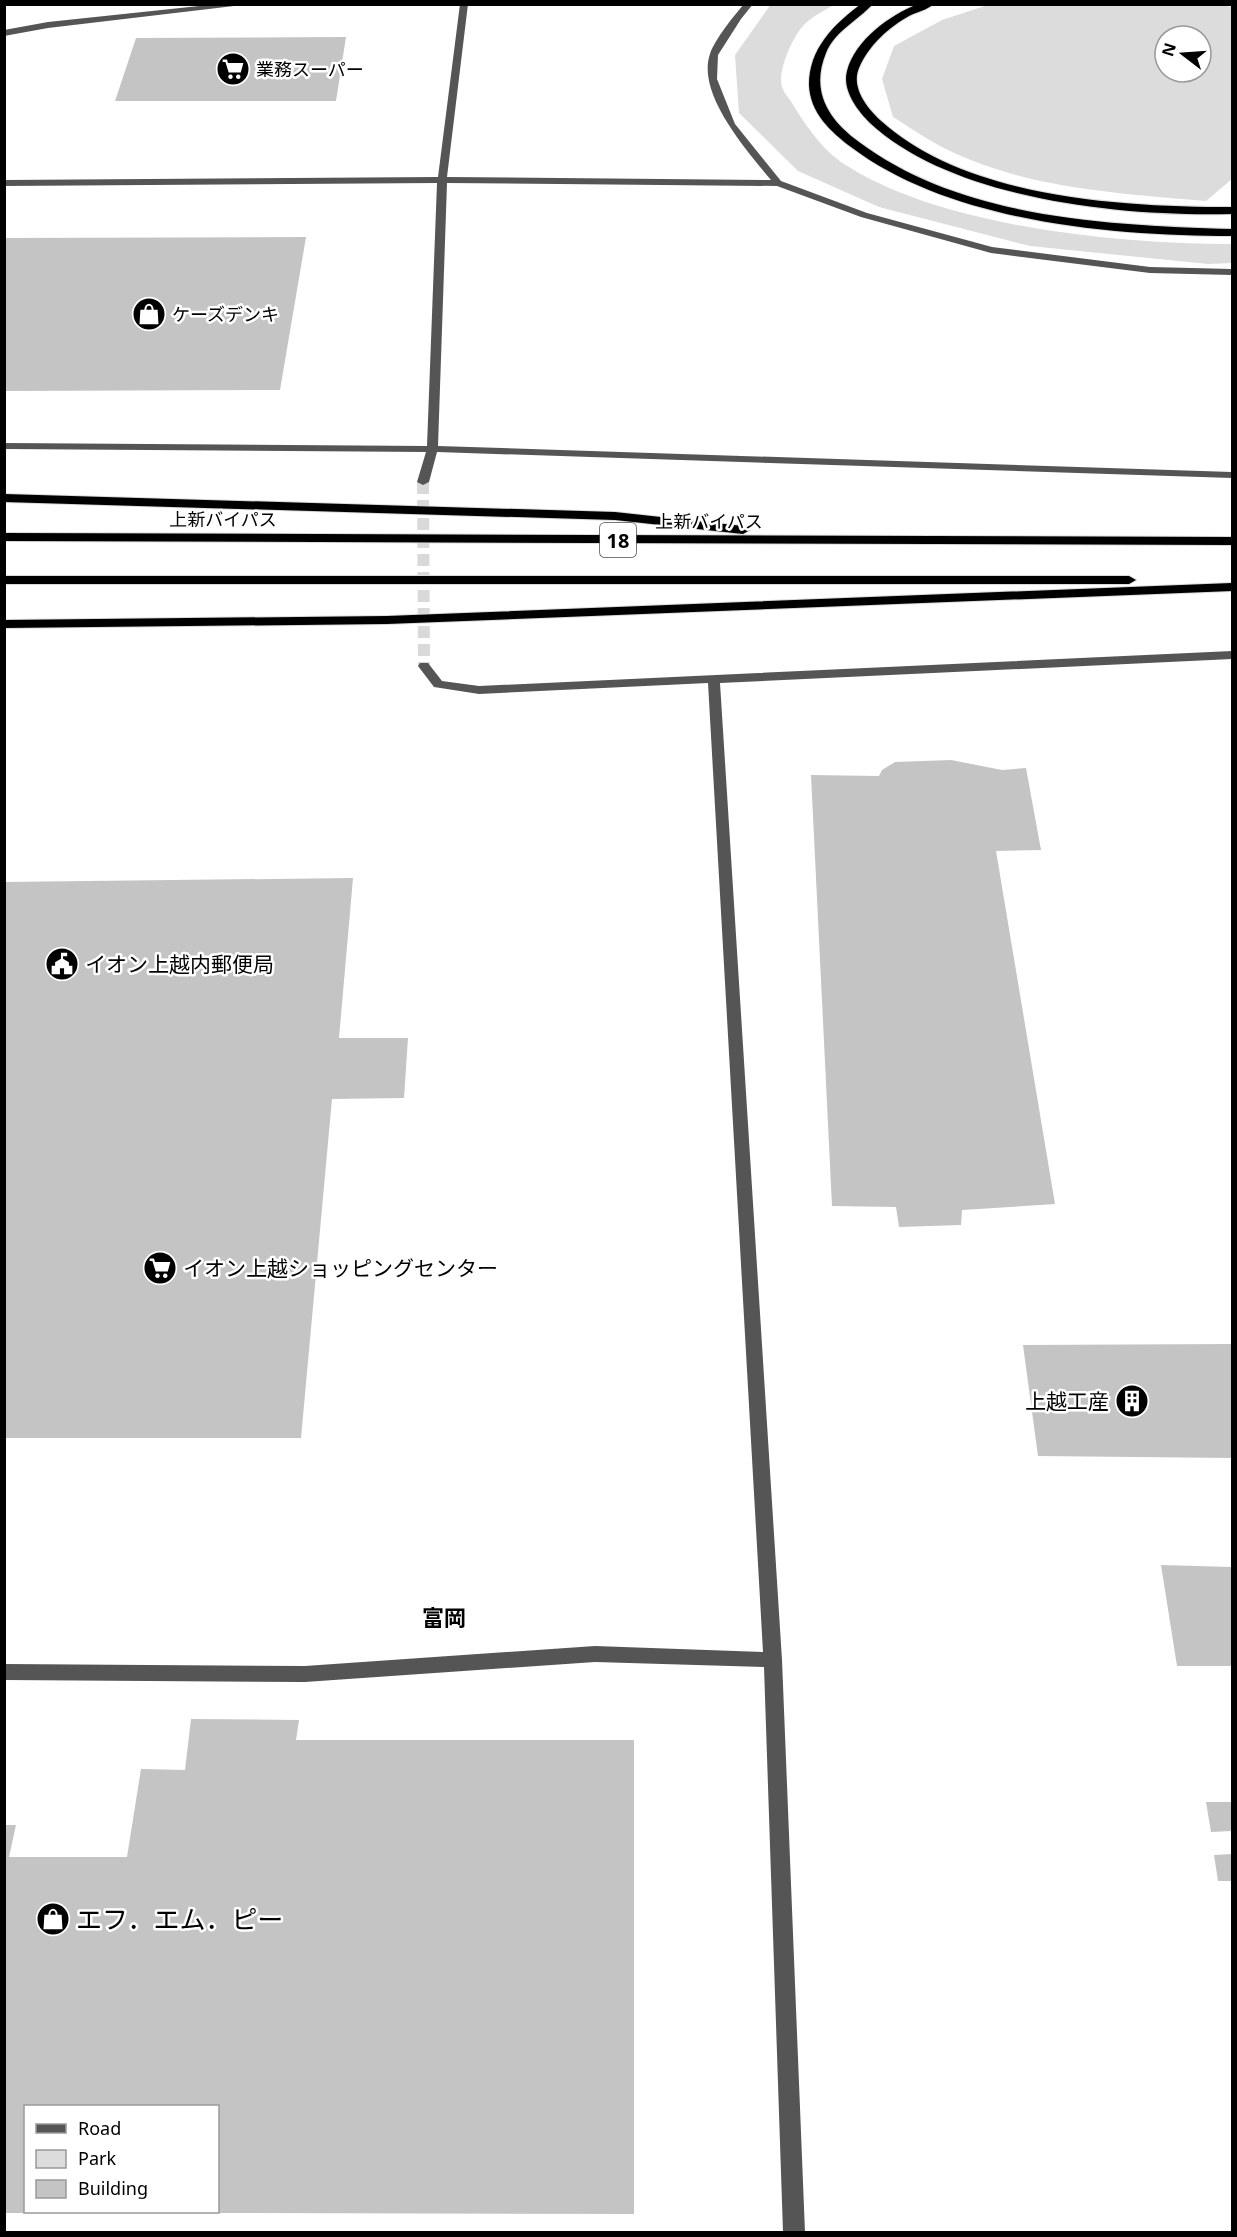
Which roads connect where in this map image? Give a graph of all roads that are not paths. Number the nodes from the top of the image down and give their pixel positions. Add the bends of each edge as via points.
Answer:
1 (247, 4) edge
2 (464, 4) edge
3 (749, 4) edge
4 (868, 4) edge
5 (929, 4) edge
6 (4, 33) edge
7 (442, 180) junction
8 (4, 183) edge
9 (778, 183) junction
10 (1233, 211) edge
11 (1233, 233) edge
12 (1233, 272) edge
13 (4, 446) edge
14 (432, 449) junction
15 (1233, 474) edge
16 (423, 482) tunnel mouth
17 (4, 498) edge
18 (4, 537) edge
19 (830, 541) junction
20 (1233, 541) edge
21 (4, 580) edge
22 (1233, 580) edge
23 (1233, 587) edge
24 (4, 624) edge
25 (1233, 655) edge
26 (424, 666) dead end
27 (714, 680) junction
28 (773, 1660) junction
29 (4, 1672) edge
30 (794, 2232) edge

1 - 6 street
2 - 7 street
3 - 9 street via 714,55 713,79 731,125
4 - 11 highway via 839,27 821,49 813,74 816,98 827,121 856,149 897,172 944,191 1012,209 1086,223
5 - 10 highway via 884,27 863,48 852,72 855,99 874,124 905,146 950,168 1006,186 1068,199
7 - 8 street
7 - 9 street
7 - 14 street
9 - 12 street via 864,215 991,250 1150,270
13 - 14 street
14 - 15 street
14 - 16 street
17 - 19 highway via 615,516
18 - 19 highway, 上新バイパス / 18
19 - 20 highway, 上新バイパス / 18
21 - 22 highway, 18
23 - 24 highway via 387,620
25 - 27 street
26 - 27 street via 438,684 478,690
27 - 28 street
28 - 29 street via 596,1654 305,1674
28 - 30 street

